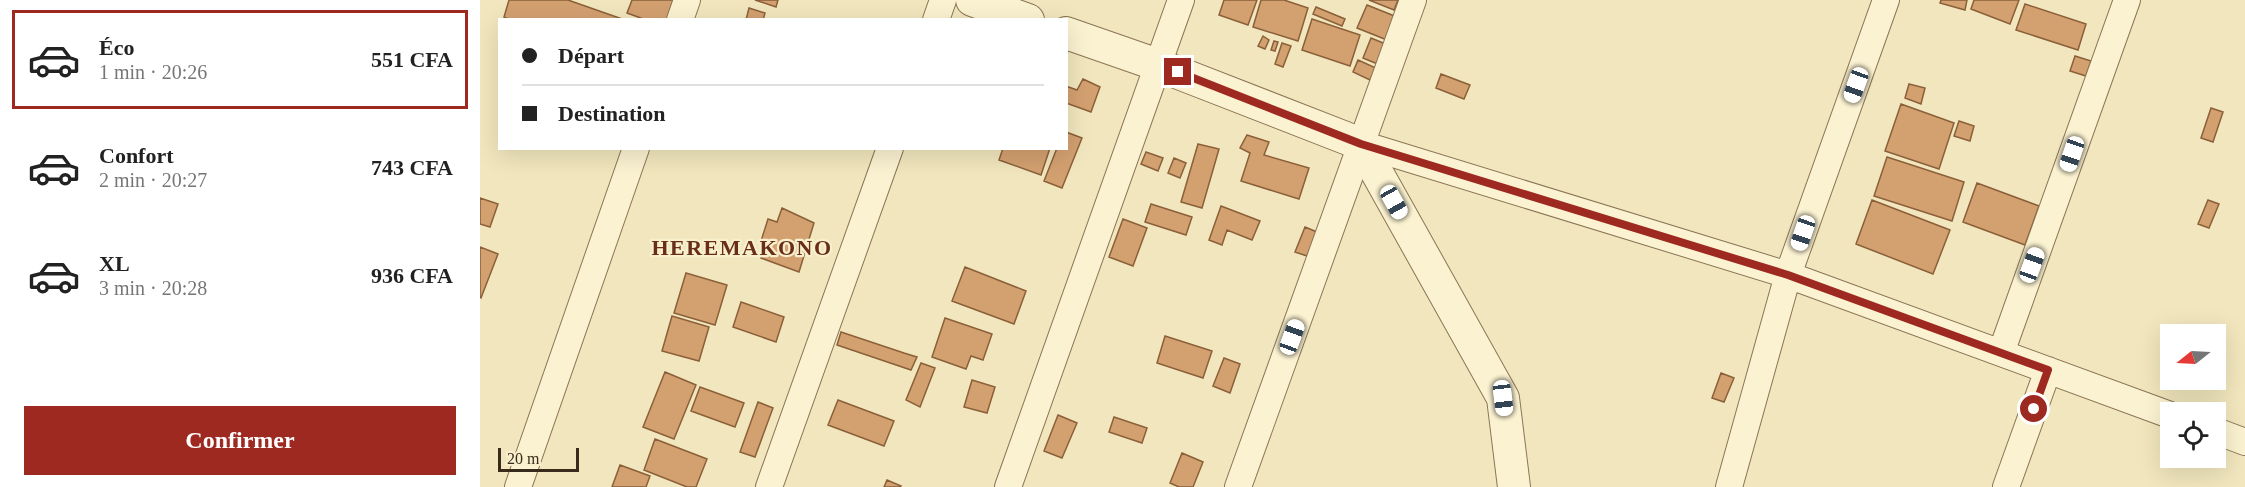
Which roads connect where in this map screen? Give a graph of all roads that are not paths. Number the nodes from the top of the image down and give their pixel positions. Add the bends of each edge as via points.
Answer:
1 (687, 0) edge
2 (943, 0) edge
3 (972, 0) edge
4 (1181, 0) edge
5 (1413, 0) edge
6 (1886, 0) edge
7 (2127, 0) edge
8 (681, 18) edge
9 (937, 18) edge
10 (1022, 18) edge
11 (1068, 34) edge
12 (1158, 65) junction
13 (1361, 144) junction
14 (635, 150) edge
15 (889, 150) edge
16 (1788, 275) junction
17 (2001, 353) junction
18 (2048, 370) junction
19 (2160, 411) edge
20 (2226, 435) edge
21 (2245, 442) edge
22 (518, 487) edge
23 (769, 487) edge
24 (1008, 487) edge
25 (1238, 487) edge
26 (1514, 487) edge
27 (1729, 487) edge
28 (2006, 487) edge

1 - 8 street
2 - 9 street
3 - 10 street
4 - 12 street
5 - 13 street
6 - 16 street
7 - 17 street
11 - 12 street
12 - 13 street
12 - 24 street
13 - 16 street
13 - 25 street
13 - 26 street via 1503,398
14 - 22 street
15 - 23 street
16 - 17 street
16 - 27 street
17 - 18 street
18 - 19 street
18 - 28 street
20 - 21 street

